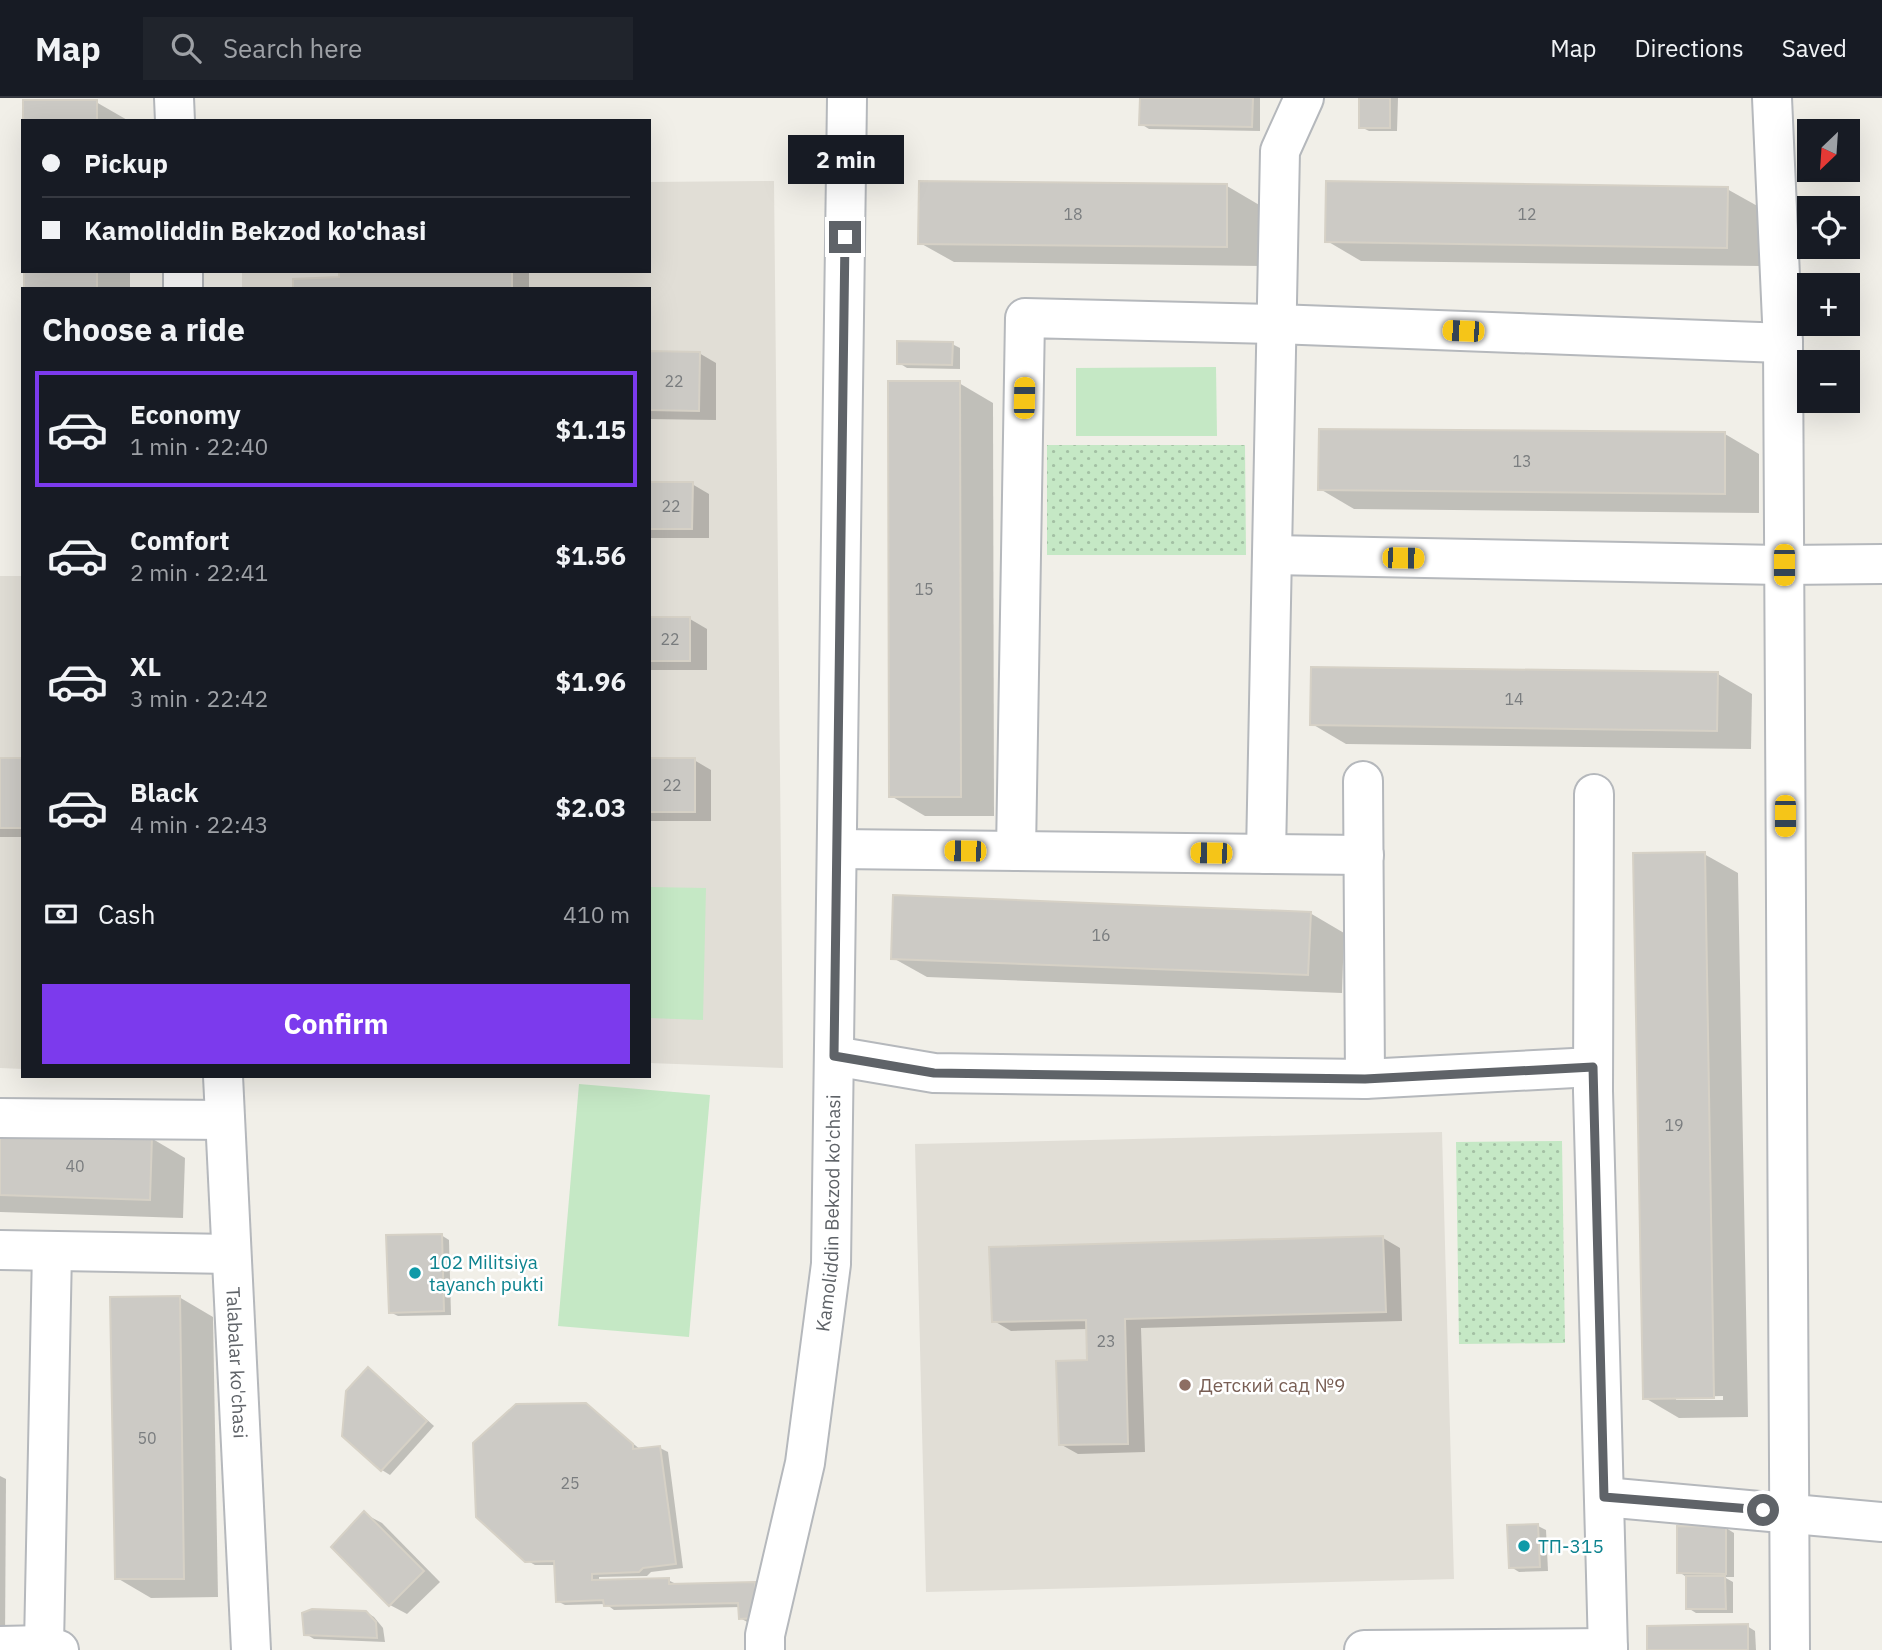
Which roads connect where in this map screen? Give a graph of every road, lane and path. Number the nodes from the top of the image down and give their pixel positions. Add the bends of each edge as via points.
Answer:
1 (174, 98) edge
2 (847, 98) edge
3 (1304, 98) edge
4 (1772, 98) edge
5 (175, 119) edge
6 (1276, 324) junction
7 (1783, 343) junction
8 (1272, 555) junction
9 (1882, 564) edge
10 (1784, 565) junction
11 (1363, 781) dead end
12 (1594, 794) dead end
13 (837, 849) junction
14 (1016, 851) junction
15 (1266, 853) junction
16 (1364, 855) junction
17 (834, 1056) junction
18 (1593, 1067) junction
19 (223, 1078) edge
20 (1365, 1079) junction
21 (0, 1118) edge
22 (225, 1120) junction
23 (0, 1250) edge
24 (51, 1251) junction
25 (231, 1254) junction
26 (1604, 1497) junction
27 (1790, 1512) junction
28 (1882, 1522) edge
29 (0, 1646) edge
30 (51, 1648) edge
31 (1608, 1649) edge
32 (251, 1650) edge
33 (765, 1650) edge
34 (1364, 1650) edge
35 (1790, 1650) edge

1 - 5 street
2 - 13 street, Kamoliddin Bekzod ko'chasi
3 - 6 street via 1280,151
4 - 7 street
6 - 7 street
6 - 8 street
6 - 14 street via 1025,318
7 - 10 street
8 - 10 street
8 - 15 street
9 - 10 street
10 - 27 street
11 - 16 street
12 - 18 street
13 - 14 street
13 - 17 street, Kamoliddin Bekzod ko'chasi
14 - 15 street
15 - 16 street
16 - 20 street
17 - 20 street via 934,1073
17 - 33 street, Kamoliddin Bekzod ko'chasi via 831,1264 805,1463
18 - 20 street
18 - 26 street
19 - 22 street, Talabalar ko'chasi
21 - 22 street
22 - 25 street, Talabalar ko'chasi
23 - 24 street
24 - 25 street
24 - 30 street
25 - 32 street, Talabalar ko'chasi
26 - 27 street
26 - 31 street
27 - 28 street
27 - 35 street
29 - 30 street
31 - 34 street

